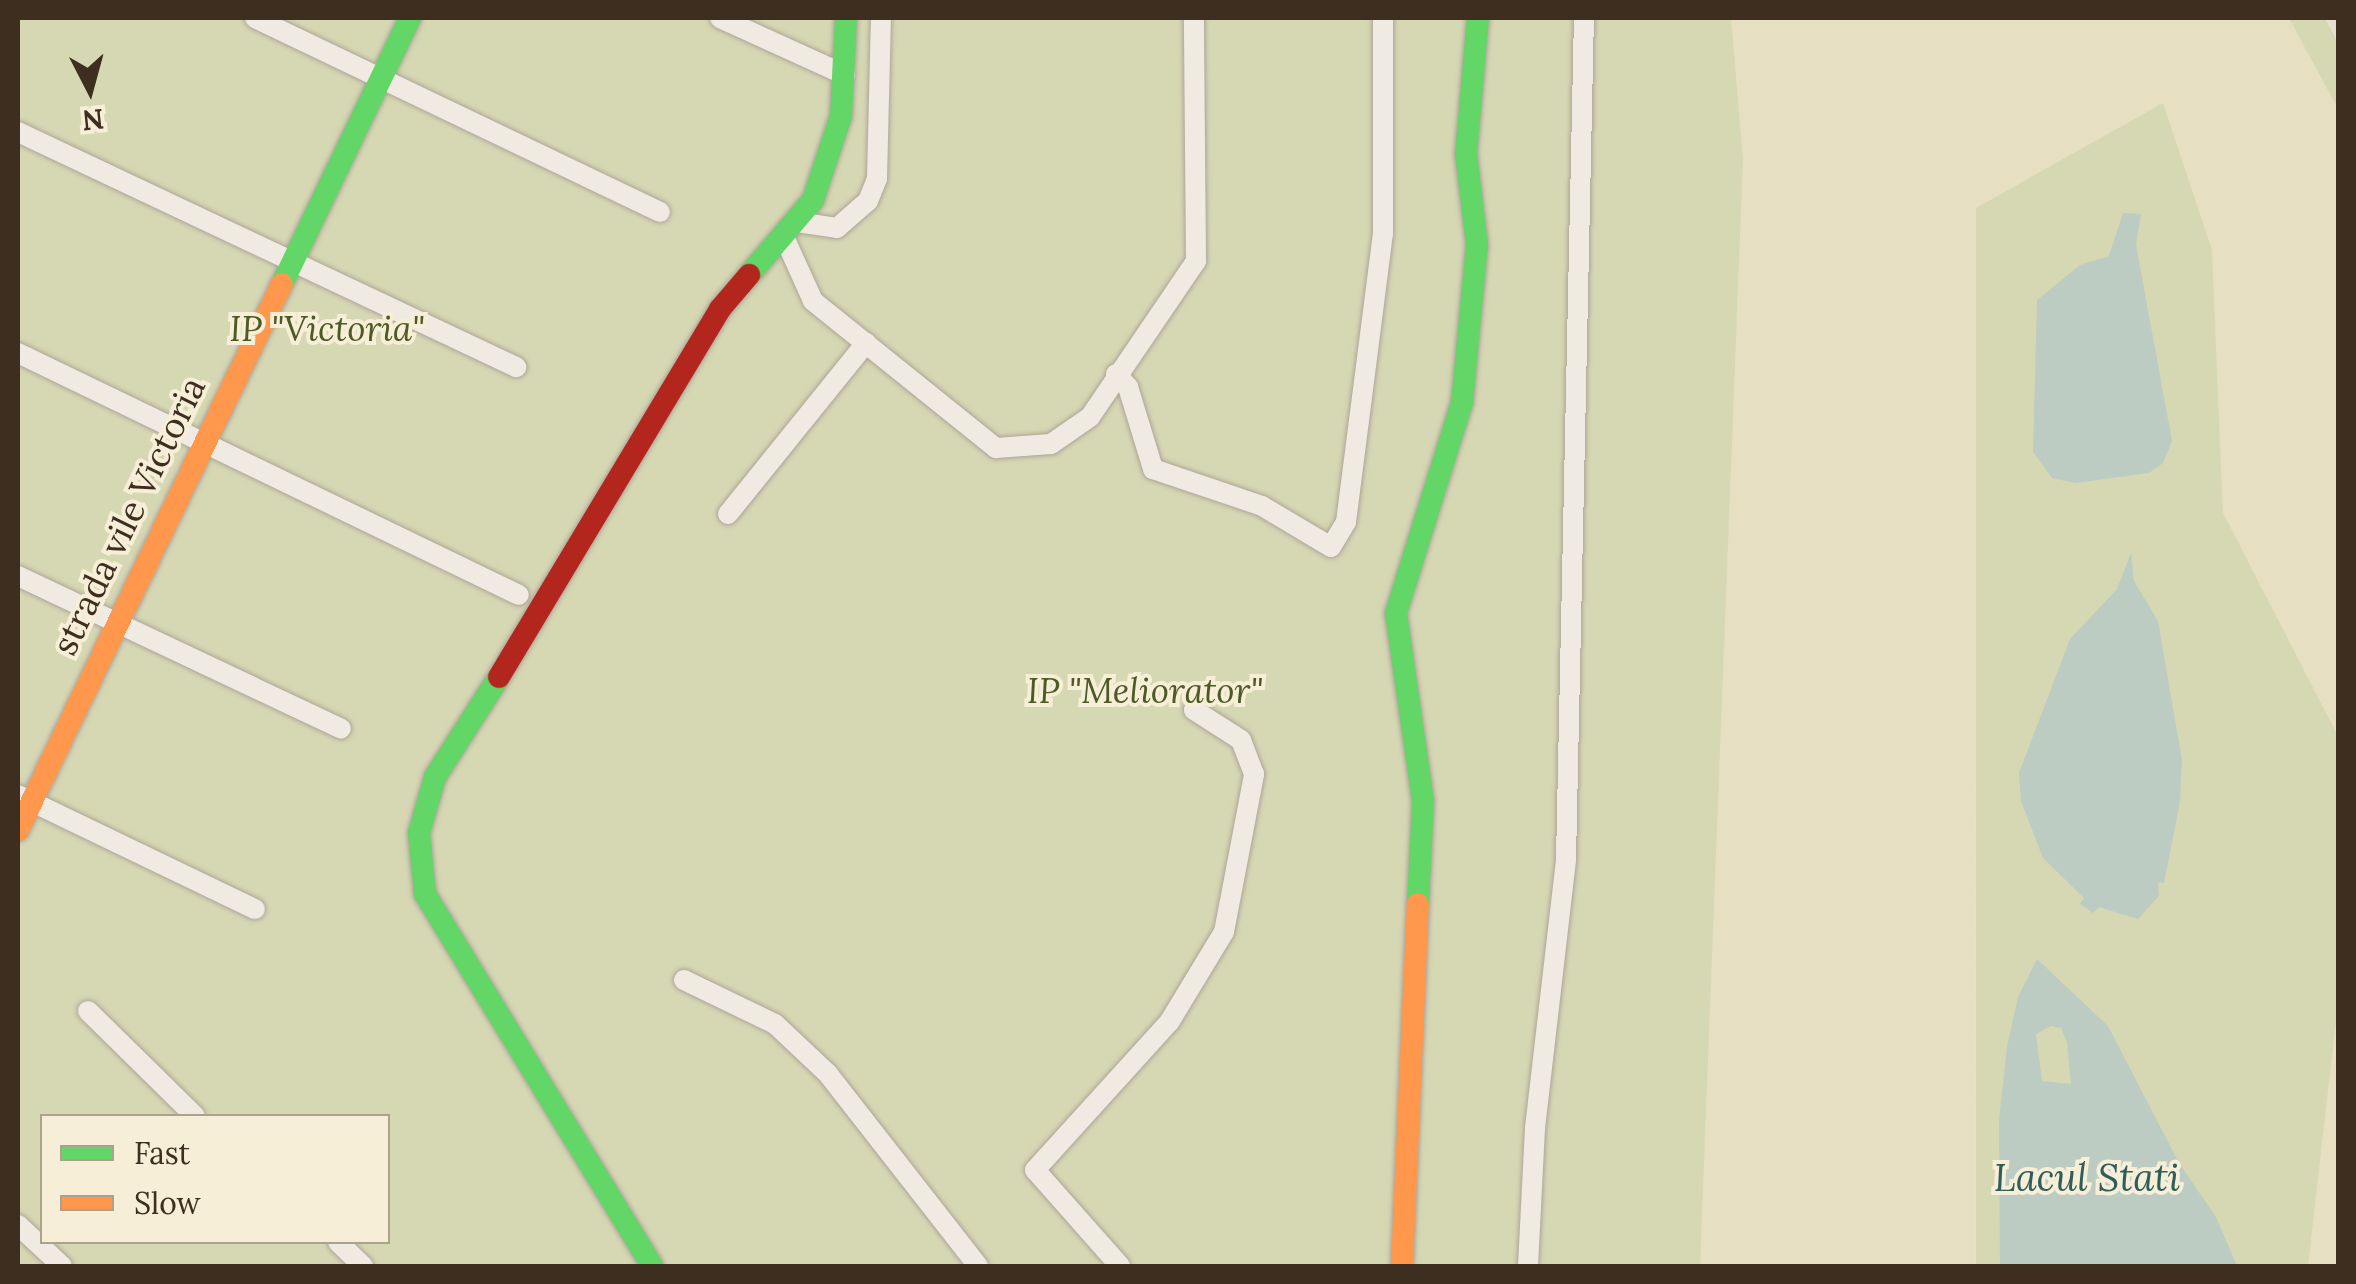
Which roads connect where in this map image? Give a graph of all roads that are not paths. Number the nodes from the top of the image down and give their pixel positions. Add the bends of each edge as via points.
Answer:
1 (255, 18) edge
2 (410, 18) edge
3 (720, 18) edge
4 (846, 18) edge
5 (881, 18) edge
6 (1194, 18) edge
7 (1383, 18) edge
8 (1478, 18) edge
9 (1584, 18) edge
10 (845, 75) junction
11 (380, 76) junction
12 (18, 132) edge
13 (660, 212) dead end
14 (792, 230) junction
15 (293, 260) junction
16 (866, 343) junction
17 (18, 354) edge
18 (516, 368) dead end
19 (1116, 374) junction
20 (205, 440) junction
21 (728, 514) dead end
22 (18, 576) edge
23 (519, 594) dead end
24 (115, 622) junction
25 (1194, 710) dead end
26 (341, 729) dead end
27 (24, 798) edge
28 (18, 830) edge
29 (255, 910) dead end
30 (684, 980) dead end
31 (88, 1011) dead end
32 (194, 1114) edge
33 (18, 1225) edge
34 (340, 1244) edge
35 (62, 1266) edge
36 (363, 1266) edge
37 (652, 1266) edge
38 (978, 1266) edge
39 (1120, 1266) edge
40 (1402, 1266) edge
41 (1528, 1266) edge

1 - 11 street
2 - 11 street, strada vile Victoria
3 - 10 street
4 - 10 street
5 - 14 street via 877,179 868,201 837,228
6 - 19 street via 1196,261 1142,349
7 - 19 street via 1384,234 1346,522 1330,547 1262,506 1153,469 1128,387
8 - 40 street via 1466,154 1477,245 1462,404 1396,612 1423,801
9 - 41 street via 1566,860 1535,1128
10 - 14 street via 841,116 813,200
11 - 13 street
11 - 15 street, strada vile Victoria
12 - 15 street
14 - 16 street via 814,301
14 - 37 street via 720,308 544,607 434,777 420,834 425,894
15 - 18 street
15 - 20 street, strada vile Victoria
16 - 19 street via 996,448 1052,444 1090,417
16 - 21 street
17 - 20 street
20 - 23 street
20 - 24 street, strada vile Victoria
22 - 24 street
24 - 26 street
24 - 27 street, strada vile Victoria
25 - 39 street via 1241,740 1254,774 1224,932 1170,1021 1035,1170
27 - 28 street, strada vile Victoria
27 - 29 street
30 - 38 street via 775,1024 828,1074
31 - 32 street
33 - 35 street
34 - 36 street

